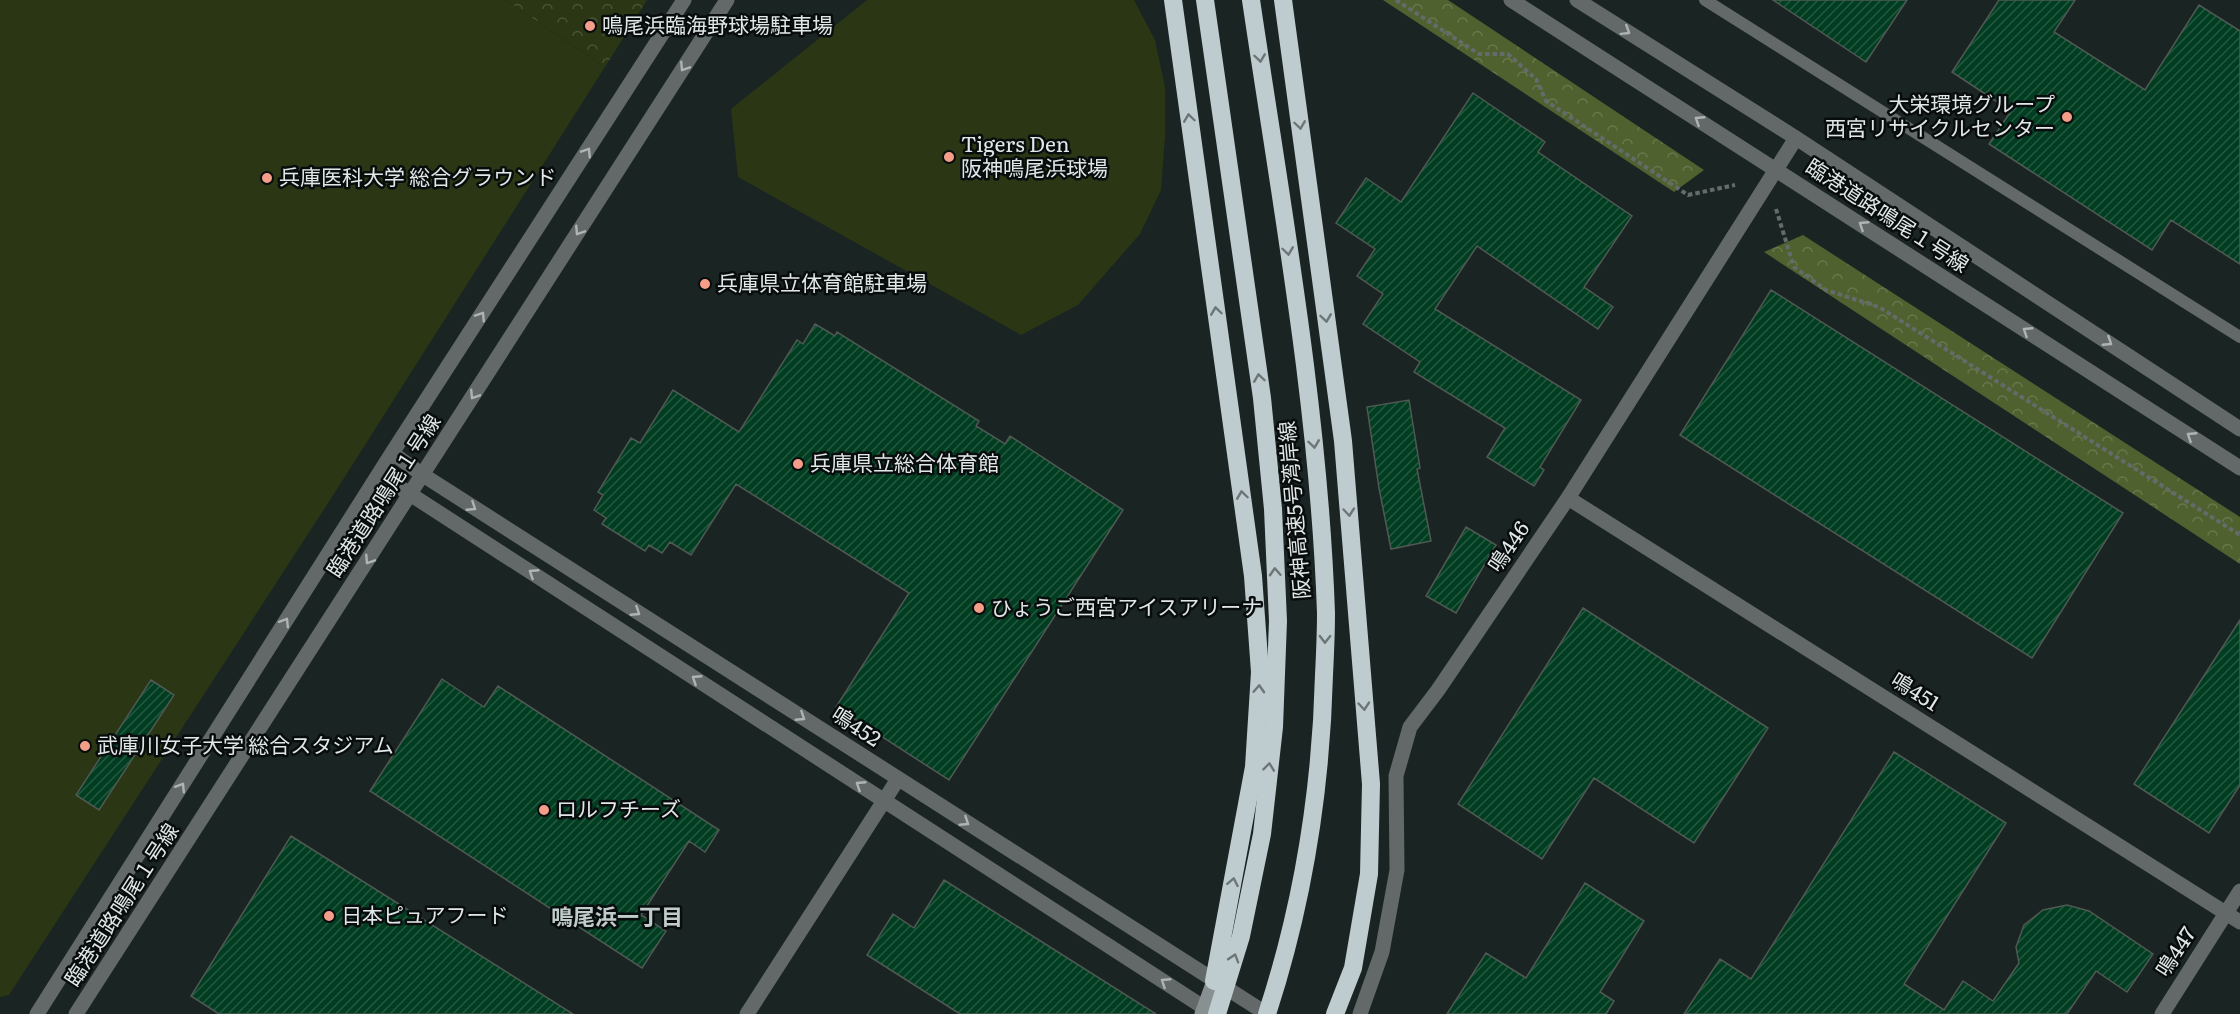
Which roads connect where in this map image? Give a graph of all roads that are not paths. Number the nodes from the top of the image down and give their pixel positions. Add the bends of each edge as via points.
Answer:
1 (684, 0) edge
2 (727, 0) edge
3 (1173, 0) edge
4 (1205, 0) edge
5 (1251, 0) edge
6 (1283, 0) edge
7 (1511, 0) edge
8 (1577, 0) edge
9 (1705, 0) edge
10 (1796, 138) junction
11 (1775, 169) junction
12 (2240, 337) edge
13 (2240, 429) edge
14 (392, 453) junction
15 (2240, 468) edge
16 (379, 474) junction
17 (423, 475) junction
18 (411, 494) junction
19 (1568, 498) junction
20 (898, 779) junction
21 (884, 801) junction
22 (2240, 891) edge
23 (2226, 913) junction
24 (2240, 922) edge
25 (1214, 981) junction
26 (1209, 1012) edge
27 (37, 1014) edge
28 (76, 1014) edge
29 (747, 1014) edge
30 (1267, 1014) edge
31 (1335, 1014) edge
32 (1360, 1014) edge
33 (2162, 1014) edge

14 -> 1 street, 臨港道路鳴尾１号線
2 -> 17 street, 臨港道路鳴尾１号線
25 -> 3 highway via 1254,767 1260,672 1253,576
26 -> 4 highway, 阪神高速5号湾岸線, bridge via 1241,936 1262,834 1274,727 1278,621 1273,509 1262,398
5 -> 30 highway, 阪神高速5号湾岸線 via 1316,454 1326,615 1323,726 1309,849 1285,960
6 -> 31 highway via 1343,441 1371,784 1369,874 1353,968
11 -> 7 street, 臨港道路鳴尾１号線
8 -> 10 street, 臨港道路鳴尾１号線
9 - 12 lane
10 - 11 street, 鳴446
10 -> 13 street, 臨港道路鳴尾１号線
15 -> 11 street, 臨港道路鳴尾１号線
11 - 19 street, 鳴446
14 - 16 street, 臨港道路鳴尾１号線
14 - 17 street, 鳴452
16 - 18 street
27 -> 16 street, 臨港道路鳴尾１号線
17 - 18 street, 臨港道路鳴尾１号線
17 -> 20 street, 鳴452
21 -> 18 street
18 -> 28 street, 臨港道路鳴尾１号線
19 - 23 street, 鳴451
19 - 32 street, 鳴446 via 1410,727 1396,776 1397,870 1382,952
20 - 21 street
20 -> 25 street, 鳴452
26 -> 21 street
21 - 29 street
22 - 23 street, 鳴447
23 - 24 street, 鳴451
23 - 33 street, 鳴447
25 - 26 main road
25 - 30 street, 鳴452

